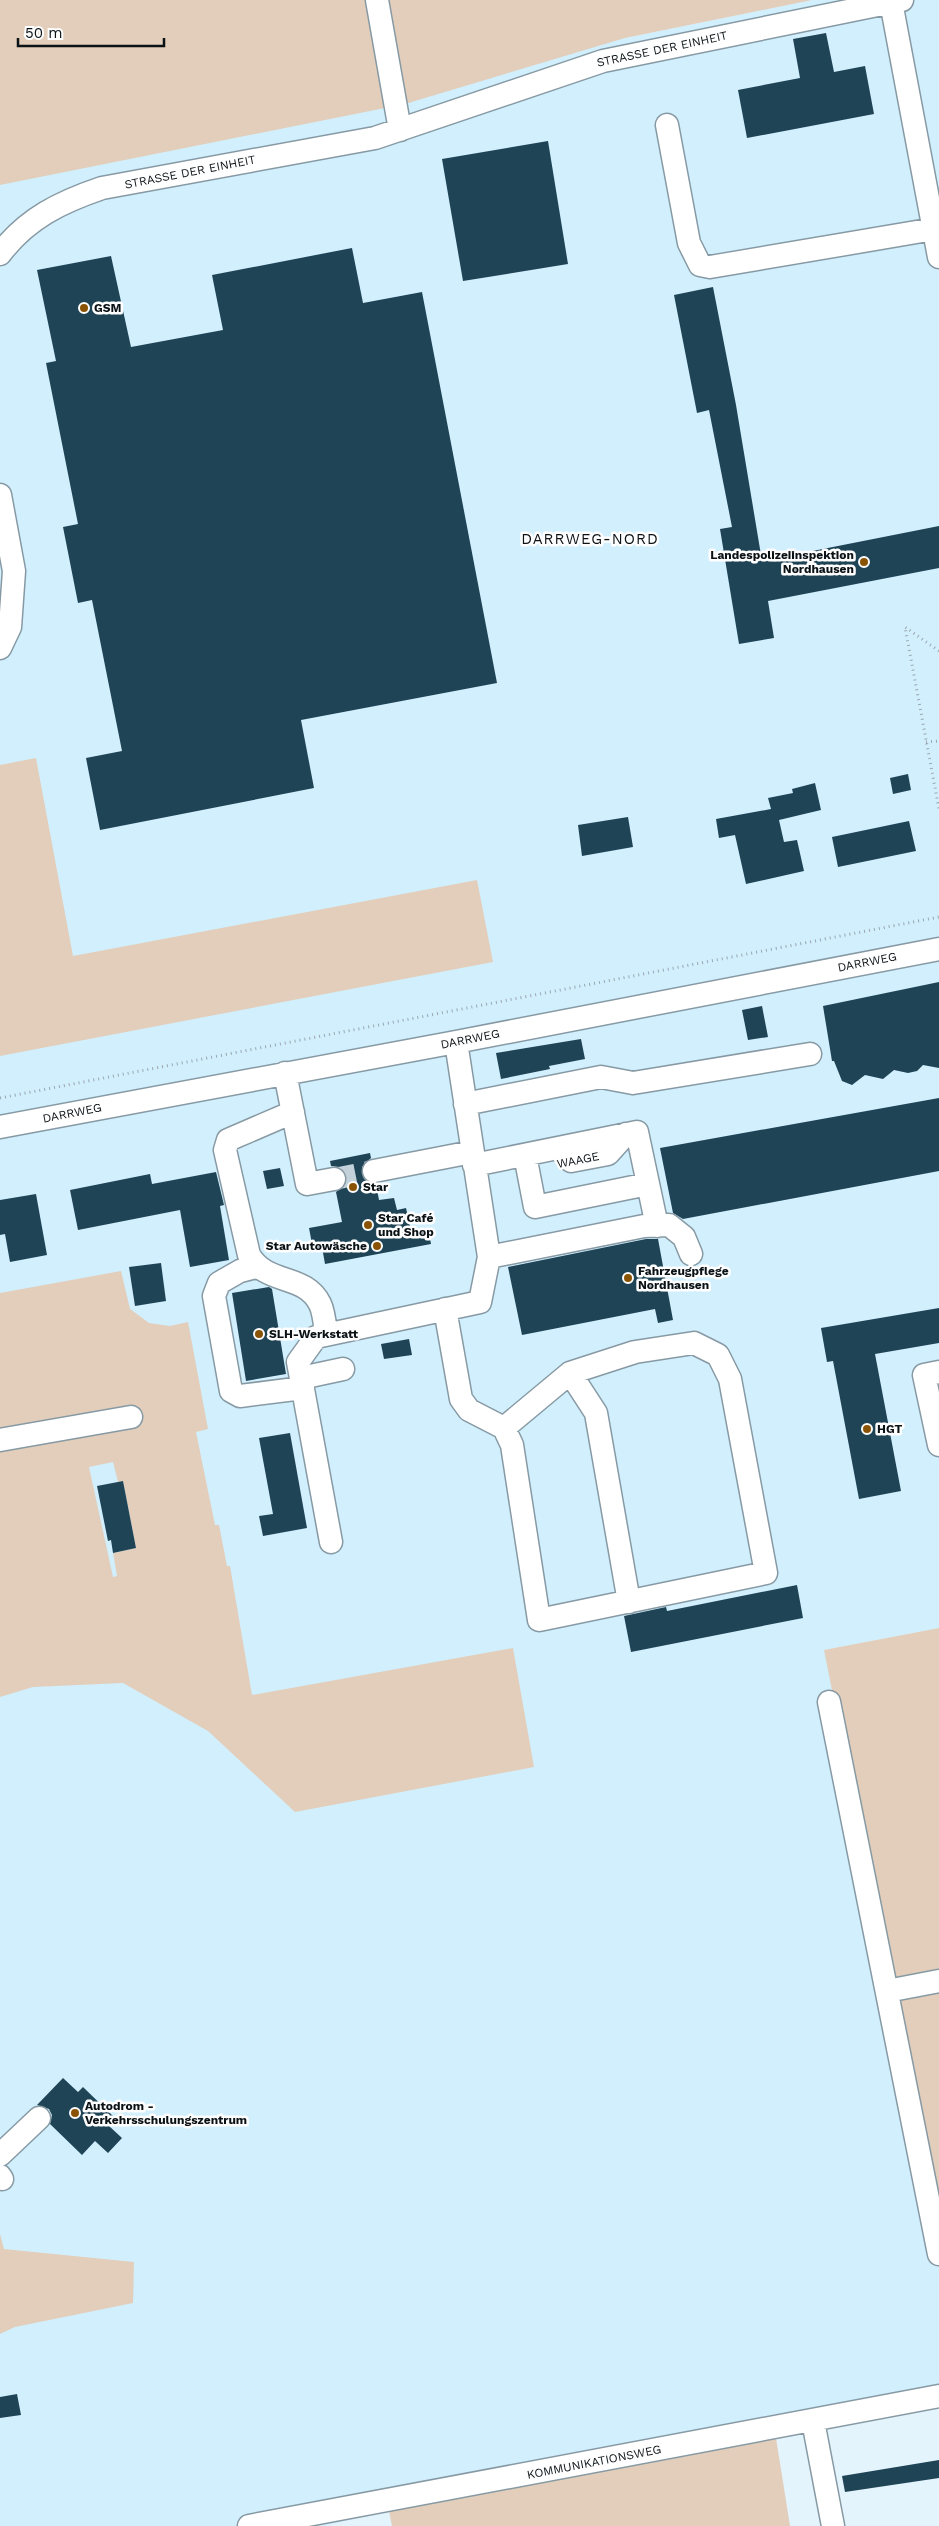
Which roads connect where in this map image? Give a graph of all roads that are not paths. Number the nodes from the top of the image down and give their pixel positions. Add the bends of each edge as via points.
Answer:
1 (377, 0) edge
2 (896, 1) edge
3 (667, 125) dead end
4 (400, 130) junction
5 (934, 229) junction
6 (0, 254) edge
7 (939, 257) edge
8 (0, 495) edge
9 (3, 526) edge
10 (0, 648) edge
11 (939, 949) edge
12 (456, 1042) junction
13 (810, 1054) dead end
14 (285, 1073) junction
15 (465, 1104) junction
16 (293, 1112) junction
17 (0, 1127) edge
18 (525, 1155) junction
19 (473, 1159) junction
20 (374, 1171) tunnel mouth
21 (334, 1179) tunnel mouth
22 (648, 1184) junction
23 (657, 1226) junction
24 (691, 1254) dead end
25 (489, 1257) junction
26 (256, 1267) junction
27 (445, 1310) junction
28 (326, 1334) junction
29 (343, 1369) dead end
30 (939, 1372) edge
31 (570, 1374) junction
32 (302, 1382) junction
33 (131, 1417) dead end
34 (504, 1428) junction
35 (0, 1440) edge
36 (939, 1446) edge
37 (331, 1542) dead end
38 (629, 1602) junction
39 (830, 1702) dead end
40 (939, 1981) edge
41 (887, 1991) junction
42 (39, 2118) dead end
43 (0, 2154) edge
44 (939, 2254) edge
45 (939, 2396) edge
46 (813, 2421) junction
47 (249, 2526) edge
48 (833, 2526) edge

1 - 4 street
2 - 4 street, STRASSE DER EINHEIT via 603,60
2 - 5 street
3 - 5 street via 689,243 700,265 710,267
4 - 6 street, STRASSE DER EINHEIT via 375,138 102,188 65,200 28,224
5 - 7 street
8 - 9 street
9 - 10 street via 14,571 10,626
11 - 12 street, DARRWEG
12 - 14 street, DARRWEG
12 - 15 street
13 - 15 street via 634,1083 601,1077
14 - 16 street
14 - 17 street, DARRWEG
15 - 19 street
16 - 21 street via 308,1184
16 - 26 street via 228,1140 225,1150 250,1256
18 - 19 street
18 - 22 street via 637,1132
18 - 22 street via 535,1207
19 - 20 street
19 - 25 street
22 - 23 street
23 - 24 street via 669,1225 684,1237
23 - 25 street
25 - 27 street via 480,1302
26 - 28 street via 275,1278 310,1289 321,1305
26 - 32 street via 240,1271 219,1283 214,1296 231,1390 240,1396
27 - 28 street
27 - 34 street via 461,1399 469,1410
28 - 32 street via 316,1337 298,1362
29 - 32 street
30 - 36 street via 924,1375
31 - 34 street
31 - 38 street via 596,1413
31 - 38 street via 635,1352 694,1343 718,1354 730,1379 766,1573
32 - 37 street
33 - 35 street
34 - 38 street via 512,1445 539,1620
39 - 41 street
40 - 41 street
41 - 44 street
42 - 43 street
45 - 46 street, KOMMUNIKATIONSWEG
46 - 47 street, KOMMUNIKATIONSWEG
46 - 48 street

